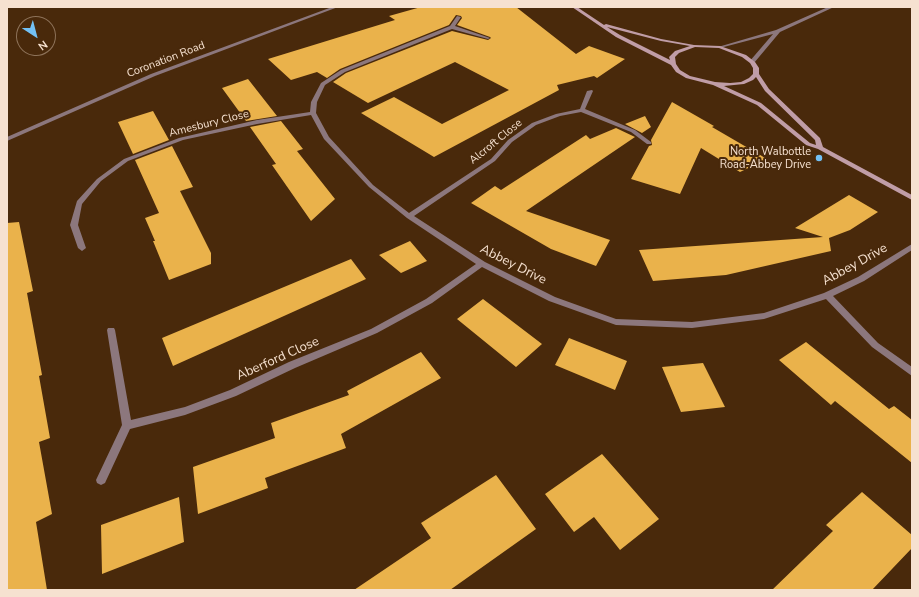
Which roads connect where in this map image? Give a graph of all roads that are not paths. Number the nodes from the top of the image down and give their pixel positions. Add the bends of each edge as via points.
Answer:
1 (336, 7) edge
2 (574, 7) edge
3 (829, 7) edge
4 (460, 17) dead end
5 (601, 24) junction
6 (452, 27) junction
7 (778, 31) junction
8 (488, 38) dead end
9 (695, 46) junction
10 (720, 48) junction
11 (752, 62) junction
12 (673, 64) junction
13 (756, 74) junction
14 (715, 84) junction
15 (590, 91) dead end
16 (582, 110) junction
17 (313, 113) junction
18 (7, 139) edge
19 (649, 143) dead end
20 (820, 148) junction
21 (912, 198) edge
22 (409, 216) junction
23 (912, 247) edge
24 (82, 248) dead end
25 (482, 264) junction
26 (827, 295) junction
27 (111, 330) dead end
28 (912, 372) edge
29 (127, 425) junction
30 (101, 480) dead end

1 - 18 street, Coronation Road via 153,75
2 - 5 street
3 - 7 street
4 - 6 street
5 - 9 street
5 - 12 street via 618,36
6 - 8 street
6 - 17 street via 343,70 323,84 314,102
7 - 10 street
7 - 11 street
9 - 10 street
9 - 12 street via 677,52 672,57
10 - 11 street via 744,56
11 - 13 street
12 - 14 street via 688,77
13 - 14 street via 742,83
13 - 20 street via 767,90 818,139
14 - 20 street via 759,104 808,144
15 - 16 street
16 - 19 street via 633,131
16 - 22 street, Alcroft Close via 534,124 510,141 493,160
17 - 22 street, Abbey Drive via 326,138 371,186
17 - 24 street, Amesbury Close via 181,139 126,160 99,180 79,202 74,225
20 - 21 street
22 - 25 street, Abbey Drive
23 - 26 street, Abbey Drive via 861,279
25 - 26 street, Abbey Drive via 552,299 616,322 692,325 764,316
25 - 29 street, Aberford Close via 430,301 374,331 233,393 185,411
26 - 28 street via 875,345
27 - 29 street
29 - 30 street

